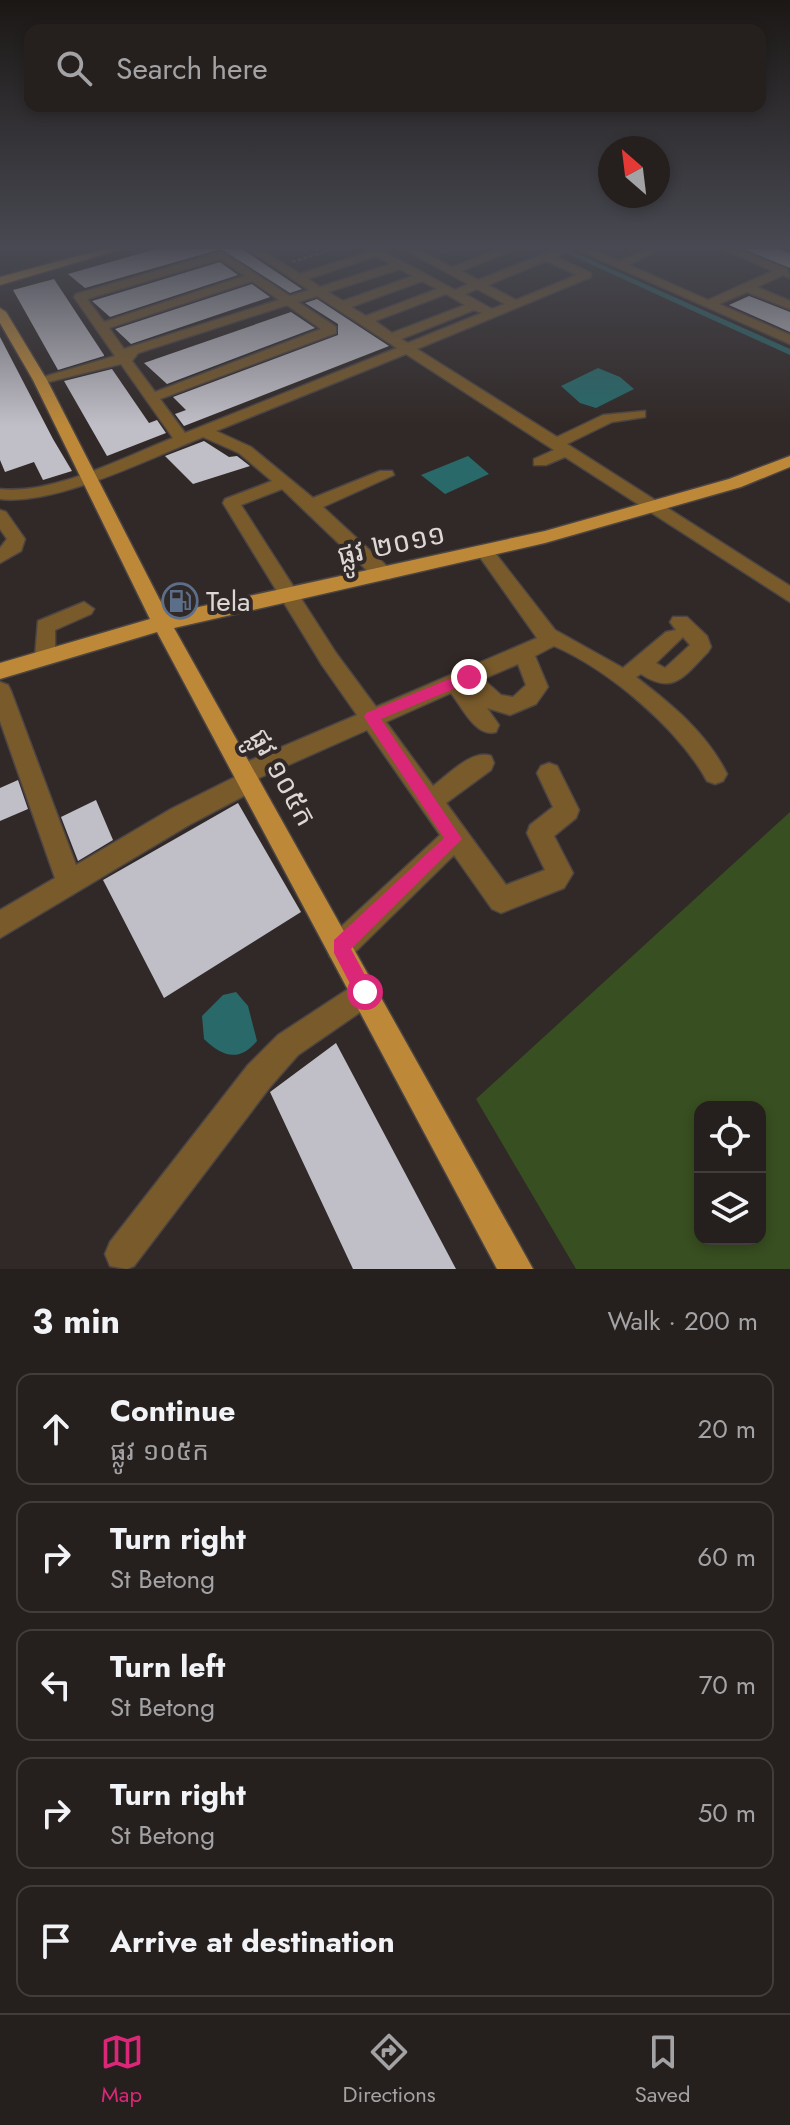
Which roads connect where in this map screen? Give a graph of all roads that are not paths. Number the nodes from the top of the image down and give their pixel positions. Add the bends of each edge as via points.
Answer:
1 (87, 308) edge
2 (158, 308) edge
3 (279, 308) edge
4 (299, 308) edge
5 (345, 308) edge
6 (402, 308) edge
7 (467, 308) edge
8 (481, 308) edge
9 (505, 308) edge
10 (718, 308) edge
11 (492, 314) junction
12 (2, 319) edge
13 (364, 321) junction
14 (100, 327) junction
15 (391, 338) junction
16 (790, 340) edge
17 (407, 348) junction
18 (121, 357) junction
19 (40, 380) junction
20 (151, 398) junction
21 (640, 414) dead end
22 (203, 431) junction
23 (182, 440) junction
24 (560, 447) junction
25 (540, 462) dead end
26 (789, 462) edge
27 (386, 475) dead end
28 (87, 477) junction
29 (285, 482) junction
30 (0, 494) edge
31 (311, 505) junction
32 (651, 506) junction
33 (0, 516) edge
34 (486, 553) junction
35 (0, 557) edge
36 (383, 574) junction
37 (290, 594) junction
38 (790, 595) edge
39 (84, 609) dead end
40 (158, 616) junction
41 (190, 616) joint
42 (548, 635) junction
43 (524, 653) junction
44 (45, 657) junction
45 (640, 663) junction
46 (0, 671) edge
47 (619, 679) junction
48 (462, 680) junction
49 (0, 691) edge
50 (371, 717) junction
51 (488, 725) dead end
52 (483, 763) dead end
53 (549, 773) dead end
54 (715, 774) dead end
55 (247, 778) junction
56 (429, 802) junction
57 (454, 839) junction
58 (69, 882) junction
59 (0, 925) edge
60 (340, 947) junction
61 (365, 992) junction
62 (122, 1254) dead end
63 (516, 1269) edge

1 - 14 street
2 - 14 street
3 - 18 street via 138,357
4 - 20 street via 331,330
5 - 13 street
6 - 13 street
7 - 15 street
8 - 11 street
9 - 11 street
10 - 16 street
11 - 17 street
12 - 19 main road, ផ្លូវ ១០៥ក
13 - 15 street
14 - 18 street
15 - 17 street
17 - 22 street
17 - 24 street
18 - 19 street
18 - 20 street
19 - 28 main road, ផ្លូវ ១០៥ក
20 - 23 street
21 - 24 street via 608,418
22 - 23 street
22 - 29 street via 245,450
23 - 28 street
24 - 25 street
24 - 32 street
26 - 32 main road, ផ្លូវ ២០១១
27 - 31 street
28 - 30 street via 15,496
28 - 40 main road, ផ្លូវ ១០៥ក
29 - 31 street
29 - 37 street via 231,503
31 - 36 street
32 - 34 main road, ផ្លូវ ២០១១
32 - 38 street
33 - 35 street via 16,539 15,547
34 - 36 main road, ផ្លូវ ២០១១
34 - 42 street
36 - 37 main road, ផ្លូវ ២០១១
37 - 41 main road, ផ្លូវ ២០១១
37 - 50 street
39 - 44 street via 45,626
40 - 41 street via 178,603
40 - 44 main road
40 - 55 main road, ផ្លូវ ១០៥ក
42 - 43 street via 546,643
42 - 47 street via 575,647
43 - 48 street
43 - 48 street via 537,687 516,706 498,705
44 - 46 main road
45 - 45 street via 677,630 700,641 701,647 670,676
45 - 47 street
47 - 54 street via 692,736
48 - 50 street
48 - 51 street
49 - 58 street
50 - 55 street
50 - 56 street
52 - 56 street
53 - 57 street via 567,810 539,833 559,867 555,879 501,900
55 - 58 street
55 - 60 main road, ផ្លូវ ១០៥ក
56 - 57 street
57 - 60 street
58 - 59 street
60 - 61 main road, ផ្លូវ ១០៥ក
61 - 62 street via 288,1045 259,1076
61 - 63 main road, ផ្លូវ ១០៥ក

